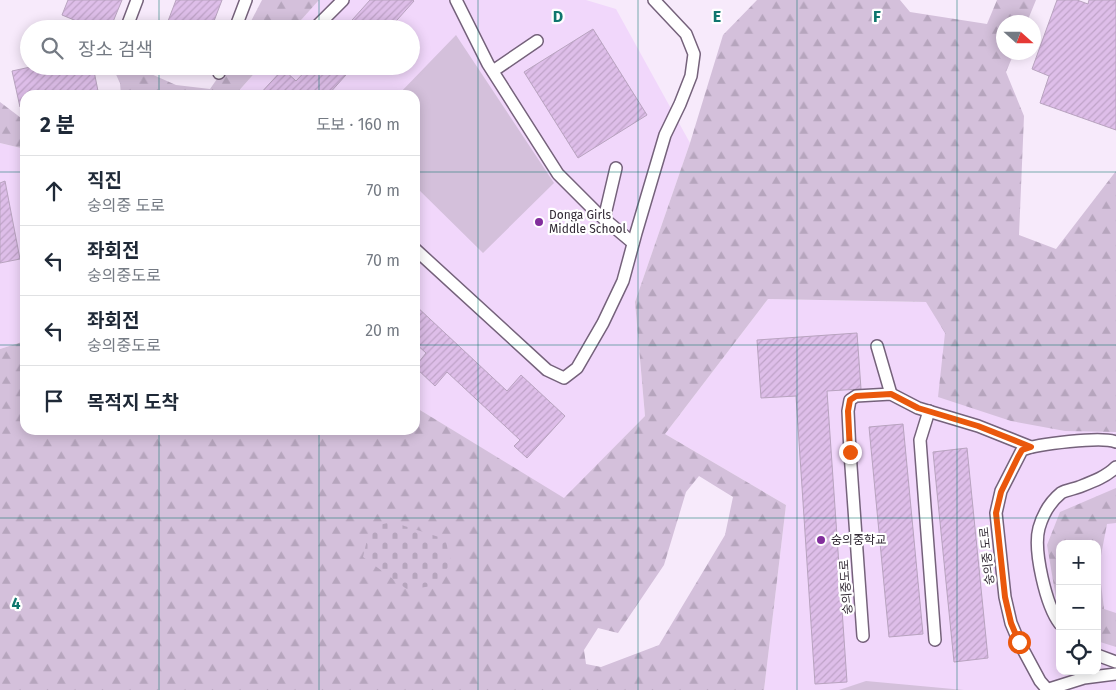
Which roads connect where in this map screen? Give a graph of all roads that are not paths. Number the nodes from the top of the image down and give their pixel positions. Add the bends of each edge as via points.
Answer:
1 (137, 0) edge
2 (246, 0) edge
3 (344, 0) edge
4 (456, 0) edge
5 (654, 0) edge
6 (129, 20) edge
7 (238, 20) edge
8 (323, 20) edge
9 (537, 41) dead end
10 (493, 71) junction
11 (616, 168) dead end
12 (604, 219) junction
13 (633, 243) junction
14 (420, 254) edge
15 (877, 346) dead end
16 (891, 394) junction
17 (929, 411) junction
18 (1116, 442) edge
19 (1031, 447) junction
20 (1116, 467) edge
21 (1056, 617) edge
22 (863, 636) dead end
23 (935, 640) dead end
24 (1101, 656) edge
25 (1116, 662) edge
26 (1116, 674) edge
27 (1047, 690) edge

1 - 6 lane
2 - 7 lane
3 - 8 lane
4 - 10 lane
5 - 13 lane via 686,34 694,54 691,76 665,135
9 - 10 lane
10 - 12 lane via 558,174
11 - 12 lane
12 - 13 lane
13 - 14 lane via 623,281 603,323 577,368 564,378 547,370
15 - 16 lane
16 - 17 lane
16 - 22 lane, 숭의중도로 via 856,396 850,400 848,411
17 - 19 lane
17 - 23 lane via 920,440
18 - 19 lane via 1103,440
19 - 27 lane, 숭의중 도로 via 1022,450 1018,457 1001,492 996,513 1011,623
20 - 21 lane via 1092,482 1062,492 1046,509 1038,530 1039,555 1048,603
24 - 25 lane
26 - 27 lane, 숭의중 도로 via 1084,678

